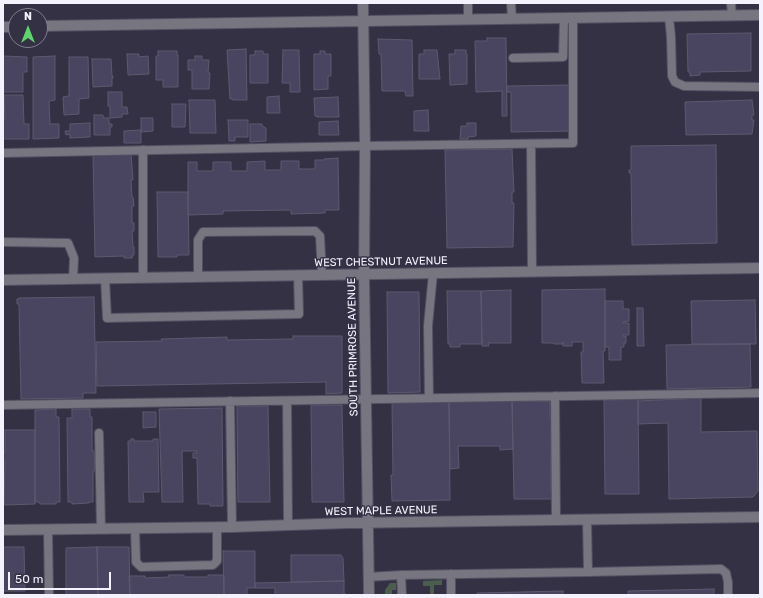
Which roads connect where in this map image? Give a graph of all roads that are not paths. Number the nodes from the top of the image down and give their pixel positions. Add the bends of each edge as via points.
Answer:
1 (363, 3) edge
2 (468, 3) edge
3 (511, 3) edge
4 (731, 3) edge
5 (760, 15) edge
6 (732, 16) junction
7 (669, 17) junction
8 (568, 18) junction
9 (468, 19) junction
10 (512, 19) junction
11 (363, 21) junction
12 (48, 26) edge
13 (513, 58) dead end
14 (760, 87) edge
15 (531, 144) junction
16 (365, 146) junction
17 (143, 150) junction
18 (3, 154) edge
19 (3, 242) edge
20 (760, 268) edge
21 (532, 272) junction
22 (432, 273) junction
23 (364, 274) junction
24 (298, 275) junction
25 (322, 275) junction
26 (198, 277) junction
27 (105, 278) junction
28 (143, 278) junction
29 (73, 279) junction
30 (3, 280) edge
31 (760, 393) edge
32 (555, 396) junction
33 (428, 398) junction
34 (366, 400) junction
35 (287, 401) junction
36 (230, 402) junction
37 (3, 405) edge
38 (99, 433) dead end
39 (760, 517) edge
40 (587, 520) junction
41 (556, 521) junction
42 (368, 523) junction
43 (288, 524) junction
44 (217, 527) junction
45 (232, 527) junction
46 (135, 529) junction
47 (3, 530) edge
48 (101, 530) junction
49 (48, 531) junction
50 (588, 572) junction
51 (451, 574) junction
52 (401, 575) junction
53 (368, 577) junction
54 (49, 595) edge
55 (369, 595) edge
56 (402, 595) edge
57 (451, 595) edge
58 (728, 595) edge

1 - 11 street, SOUTH PRIMROSE AVENUE
2 - 9 lane
3 - 10 lane
4 - 6 lane
5 - 6 street
6 - 7 street
7 - 8 street
7 - 14 lane via 672,76 675,82 684,86
8 - 10 street
8 - 13 lane via 563,57
8 - 15 lane via 573,144
9 - 10 street
9 - 11 street
11 - 12 street
11 - 16 street, SOUTH PRIMROSE AVENUE
15 - 16 lane
15 - 21 lane
16 - 17 lane
16 - 23 street, SOUTH PRIMROSE AVENUE
17 - 18 lane
17 - 28 lane
19 - 29 lane via 68,243 74,258
20 - 21 street, WEST CHESTNUT AVENUE
21 - 22 street, WEST CHESTNUT AVENUE
22 - 23 street, WEST CHESTNUT AVENUE
22 - 33 lane via 428,326
23 - 25 street, WEST CHESTNUT AVENUE
23 - 34 street, SOUTH PRIMROSE AVENUE
24 - 25 street, WEST CHESTNUT AVENUE
24 - 26 street, WEST CHESTNUT AVENUE
24 - 27 lane via 298,314 107,318
25 - 26 lane via 320,236 315,231 203,232 198,240
26 - 28 street, WEST CHESTNUT AVENUE
27 - 28 street, WEST CHESTNUT AVENUE
27 - 29 street, WEST CHESTNUT AVENUE
29 - 30 street, WEST CHESTNUT AVENUE
31 - 32 lane
32 - 33 lane
32 - 41 lane
33 - 34 lane
34 - 35 lane
34 - 42 street, SOUTH PRIMROSE AVENUE
35 - 36 lane
35 - 43 lane
36 - 37 lane
36 - 45 lane
38 - 48 lane
39 - 40 street, WEST MAPLE AVENUE
40 - 41 street, WEST MAPLE AVENUE
40 - 50 lane
41 - 42 street, WEST MAPLE AVENUE
42 - 43 street, WEST MAPLE AVENUE
42 - 53 street, SOUTH PRIMROSE AVENUE
43 - 45 street, WEST MAPLE AVENUE
44 - 45 street, WEST MAPLE AVENUE
44 - 46 street, WEST MAPLE AVENUE
44 - 46 lane via 217,561 213,565 141,566 136,562
46 - 48 street, WEST MAPLE AVENUE
47 - 49 street, WEST MAPLE AVENUE
48 - 49 street, WEST MAPLE AVENUE
49 - 54 lane
50 - 51 lane
50 - 58 lane via 721,569 726,573
51 - 52 lane
51 - 57 lane
52 - 53 lane
52 - 56 lane
53 - 55 street, SOUTH PRIMROSE AVENUE

